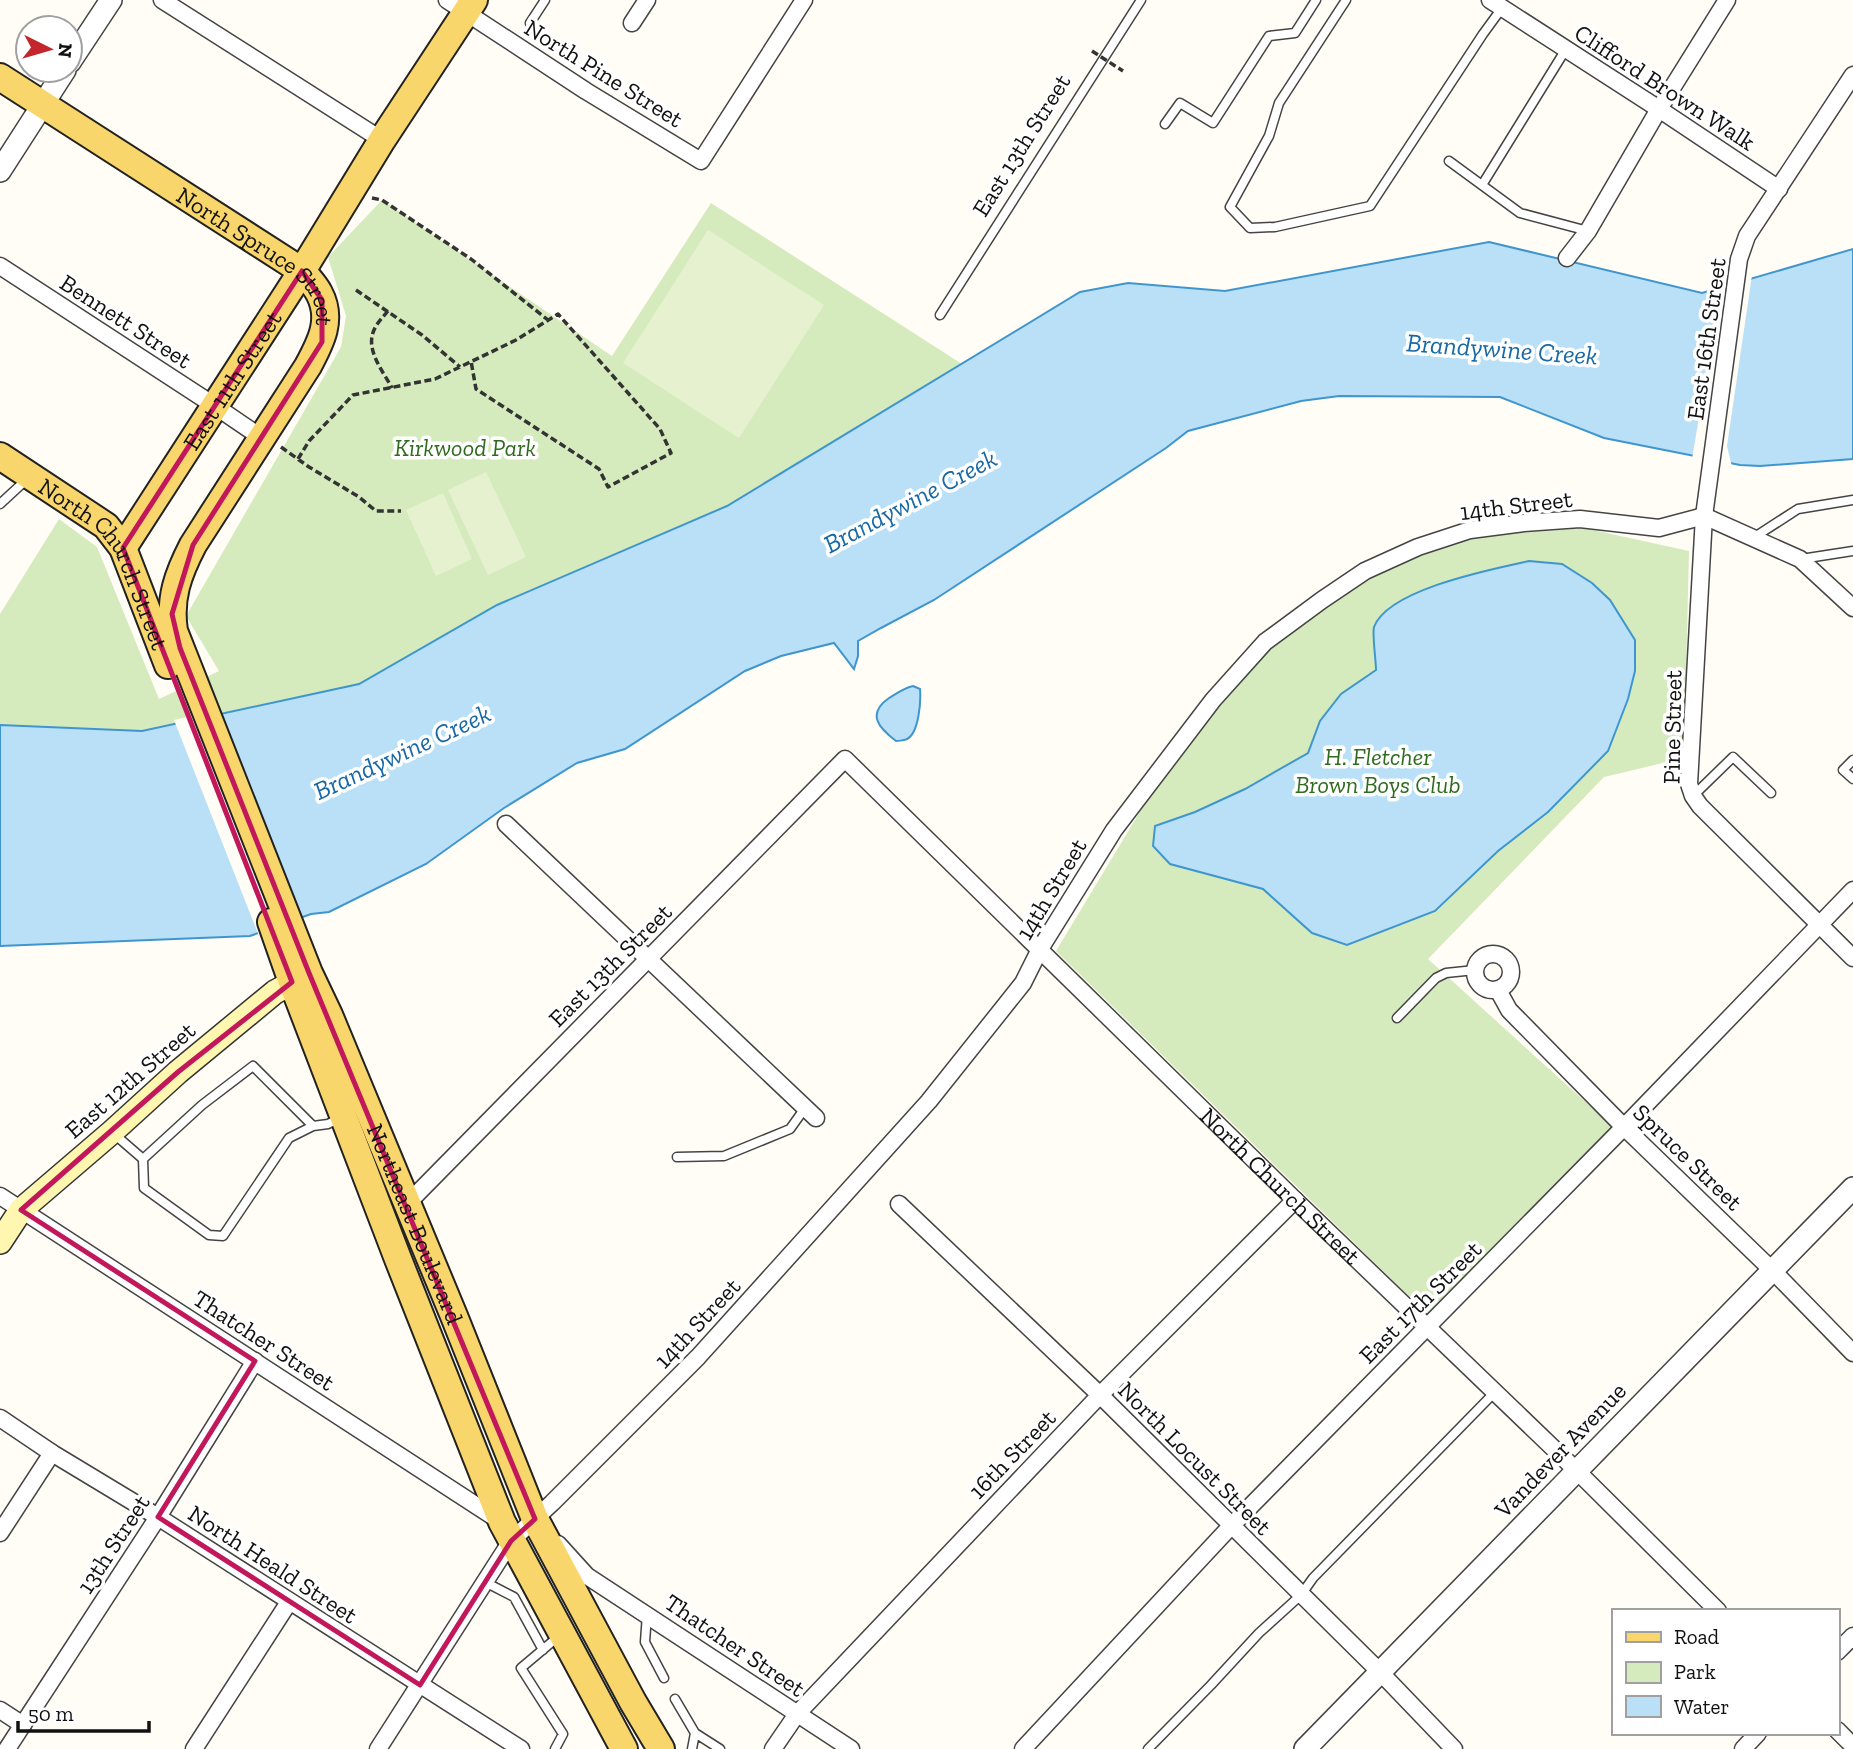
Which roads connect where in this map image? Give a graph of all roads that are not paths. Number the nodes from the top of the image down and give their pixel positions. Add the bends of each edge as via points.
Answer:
1 (111, 0) edge
2 (162, 0) edge
3 (545, 0) edge
4 (647, 0) edge
5 (804, 0) edge
6 (1141, 0) edge
7 (1316, 0) edge
8 (1346, 0) edge
9 (1727, 0) edge
10 (1500, 3) edge
11 (463, 4) edge
12 (530, 23) dead end
13 (632, 23) dead end
14 (84, 41) edge
15 (1566, 49) junction
16 (1853, 75) edge
17 (0, 77) edge
18 (56, 84) edge
19 (43, 104) junction
20 (1659, 109) junction
21 (1165, 124) dead end
22 (382, 140) junction
23 (1449, 161) dead end
24 (0, 171) edge
25 (1482, 185) junction
26 (1779, 189) junction
27 (1588, 231) junction
28 (1567, 258) dead end
29 (0, 266) edge
30 (302, 271) junction
31 (940, 315) dead end
32 (215, 405) junction
33 (270, 442) junction
34 (0, 456) edge
35 (30, 475) junction
36 (1853, 500) edge
37 (0, 504) edge
38 (1704, 516) junction
39 (1753, 538) junction
40 (123, 548) junction
41 (1853, 551) edge
42 (1800, 559) junction
43 (1853, 608) edge
44 (188, 691) junction
45 (845, 759) joint
46 (1853, 760) edge
47 (1853, 779) edge
48 (1771, 793) dead end
49 (1693, 796) junction
50 (506, 824) dead end
51 (1853, 890) edge
52 (1819, 925) junction
53 (1040, 949) junction
54 (1853, 958) edge
55 (648, 959) junction
56 (1475, 970) junction
57 (300, 978) junction
58 (1498, 990) junction
59 (1397, 1018) dead end
60 (810, 1113) joint
61 (344, 1116) junction
62 (313, 1126) junction
63 (1624, 1127) junction
64 (112, 1132) junction
65 (677, 1157) dead end
66 (143, 1159) junction
67 (1853, 1188) edge
68 (0, 1196) edge
69 (1295, 1200) junction
70 (407, 1204) junction
71 (899, 1204) dead end
72 (21, 1210) junction
73 (0, 1242) edge
74 (1773, 1270) junction
75 (1428, 1327) junction
76 (1853, 1353) edge
77 (255, 1361) junction
78 (1495, 1392) junction
79 (1100, 1395) junction
80 (0, 1418) edge
81 (52, 1452) junction
82 (1576, 1470) junction
83 (544, 1511) junction
84 (158, 1517) junction
85 (1231, 1527) junction
86 (507, 1532) junction
87 (0, 1533) edge
88 (485, 1583) junction
89 (525, 1591) junction
90 (1301, 1595) junction
91 (289, 1602) junction
92 (1716, 1609) edge
93 (648, 1614) junction
94 (1853, 1637) edge
95 (552, 1642) junction
96 (1839, 1650) edge
97 (1380, 1672) junction
98 (664, 1678) dead end
99 (420, 1685) junction
100 (675, 1699) dead end
101 (0, 1710) edge
102 (797, 1714) junction
103 (23, 1725) junction
104 (1839, 1732) edge
105 (695, 1733) junction
106 (1756, 1735) edge
107 (1853, 1746) edge
108 (7, 1749) edge
109 (194, 1749) edge
110 (378, 1749) edge
111 (521, 1749) edge
112 (555, 1749) edge
113 (624, 1749) edge
114 (661, 1749) edge
115 (692, 1749) edge
116 (720, 1749) edge
117 (774, 1749) edge
118 (851, 1749) edge
119 (1023, 1749) edge
120 (1148, 1749) edge
121 (1305, 1749) edge
122 (1454, 1749) edge
123 (1743, 1749) edge

1 - 14 street
2 - 22 street
3 - 12 lane
4 - 13 street
5 - 11 street, North Pine Street via 701,161 586,90
6 - 31 lane, East 13th Street
7 - 21 lane via 1295,33 1269,36 1213,123 1180,103
8 - 10 lane via 1279,103 1269,136 1230,207 1250,228 1275,227 1370,206
9 - 20 street
10 - 15 street, Clifford Brown Walk
11 - 22 main road, East 11th Street
15 - 20 street, Clifford Brown Walk
15 - 25 lane
16 - 26 street, East 16th Street
17 - 19 main road, North Spruce Street
18 - 19 street
19 - 24 street
19 - 30 main road, North Spruce Street
20 - 26 street, Clifford Brown Walk
20 - 27 street
22 - 30 main road, East 11th Street
23 - 25 lane
25 - 27 lane via 1520,213
26 - 38 street, East 16th Street via 1747,236 1739,259
27 - 28 street
29 - 32 street, Bennett Street
30 - 32 main road, East 11th Street
30 - 33 main road, North Spruce Street via 322,300 326,315 321,342
32 - 33 street, Bennett Street
32 - 40 main road, East 11th Street
33 - 44 main road, North Spruce Street via 182,566 172,614
34 - 35 main road, North Church Street
35 - 37 lane
35 - 40 main road, North Church Street via 106,526
36 - 39 lane via 1798,509
38 - 39 street
38 - 49 street, Pine Street via 1689,785
38 - 53 street, 14th Street via 1659,528 1580,519 1470,530 1365,571 1265,642 1213,700 1114,830
39 - 42 street
40 - 44 main road, North Church Street
41 - 42 lane
42 - 43 street
44 - 57 main road, Northeast Boulevard
45 - 53 street, North Church Street
45 - 55 street, East 13th Street
46 - 47 lane via 1843,770
48 - 49 lane via 1733,757
49 - 52 street, Pine Street
50 - 55 street
51 - 52 street, East 17th Street
52 - 54 street, Pine Street
52 - 63 street, East 17th Street
53 - 69 street, North Church Street
53 - 83 street, 14th Street via 1023,983 929,1101 698,1357
55 - 60 street
55 - 70 street, East 13th Street
56 - 58 street, Spruce Street via 1481,987
56 - 58 street via 1485,955 1506,958 1510,978
56 - 59 lane via 1436,978
57 - 61 main road, Northeast Boulevard
57 - 64 main road, East 12th Street via 275,992
57 - 70 main road, Northeast Boulevard
58 - 63 street, Spruce Street via 1509,1010
60 - 65 lane via 790,1129 724,1156
61 - 62 lane
61 - 86 main road, Northeast Boulevard
62 - 66 lane via 253,1066
62 - 66 lane via 289,1138 223,1236 209,1235 144,1188
63 - 74 street, Spruce Street
63 - 75 street, East 17th Street
64 - 66 lane
64 - 72 main road, East 12th Street
67 - 74 street, Vandever Avenue
68 - 72 street, Thatcher Street
69 - 75 street, North Church Street
69 - 79 street, 16th Street
70 - 83 main road, Northeast Boulevard
71 - 79 street, North Locust Street
72 - 73 main road, East 12th Street
72 - 77 street, Thatcher Street
74 - 76 street, Spruce Street
74 - 82 street, Vandever Avenue
75 - 78 street, North Church Street
75 - 85 street, East 17th Street
77 - 84 street, 13th Street
77 - 86 street, Thatcher Street
78 - 82 street, North Church Street
78 - 90 lane
79 - 85 street, North Locust Street
79 - 102 street, 16th Street
80 - 81 street, North Heald Street
81 - 84 street, North Heald Street
81 - 87 street
82 - 92 street, North Church Street
82 - 97 street, Vandever Avenue
83 - 86 street, 14th Street
83 - 93 street, Thatcher Street via 587,1576
83 - 114 main road, Northeast Boulevard via 633,1702
84 - 91 street, North Heald Street
84 - 103 street, 13th Street
85 - 90 street, North Locust Street
85 - 119 street, East 17th Street
86 - 88 street, 14th Street
86 - 89 main road, Northeast Boulevard
88 - 89 lane
88 - 99 street, 14th Street
89 - 95 main road, Northeast Boulevard
90 - 97 street, North Locust Street
90 - 120 lane
91 - 99 street, North Heald Street
91 - 109 street
93 - 98 lane via 645,1642
93 - 102 street, Thatcher Street
94 - 96 street
95 - 112 lane via 521,1668 562,1734
95 - 113 main road, Northeast Boulevard
97 - 121 street, Vandever Avenue
97 - 122 street, North Locust Street
99 - 110 street, 14th Street
99 - 111 street, North Heald Street
100 - 105 lane
101 - 103 street
102 - 117 street, 16th Street
102 - 118 street, Thatcher Street
103 - 108 street, 13th Street
104 - 107 street
105 - 115 lane
105 - 116 lane
106 - 123 street

